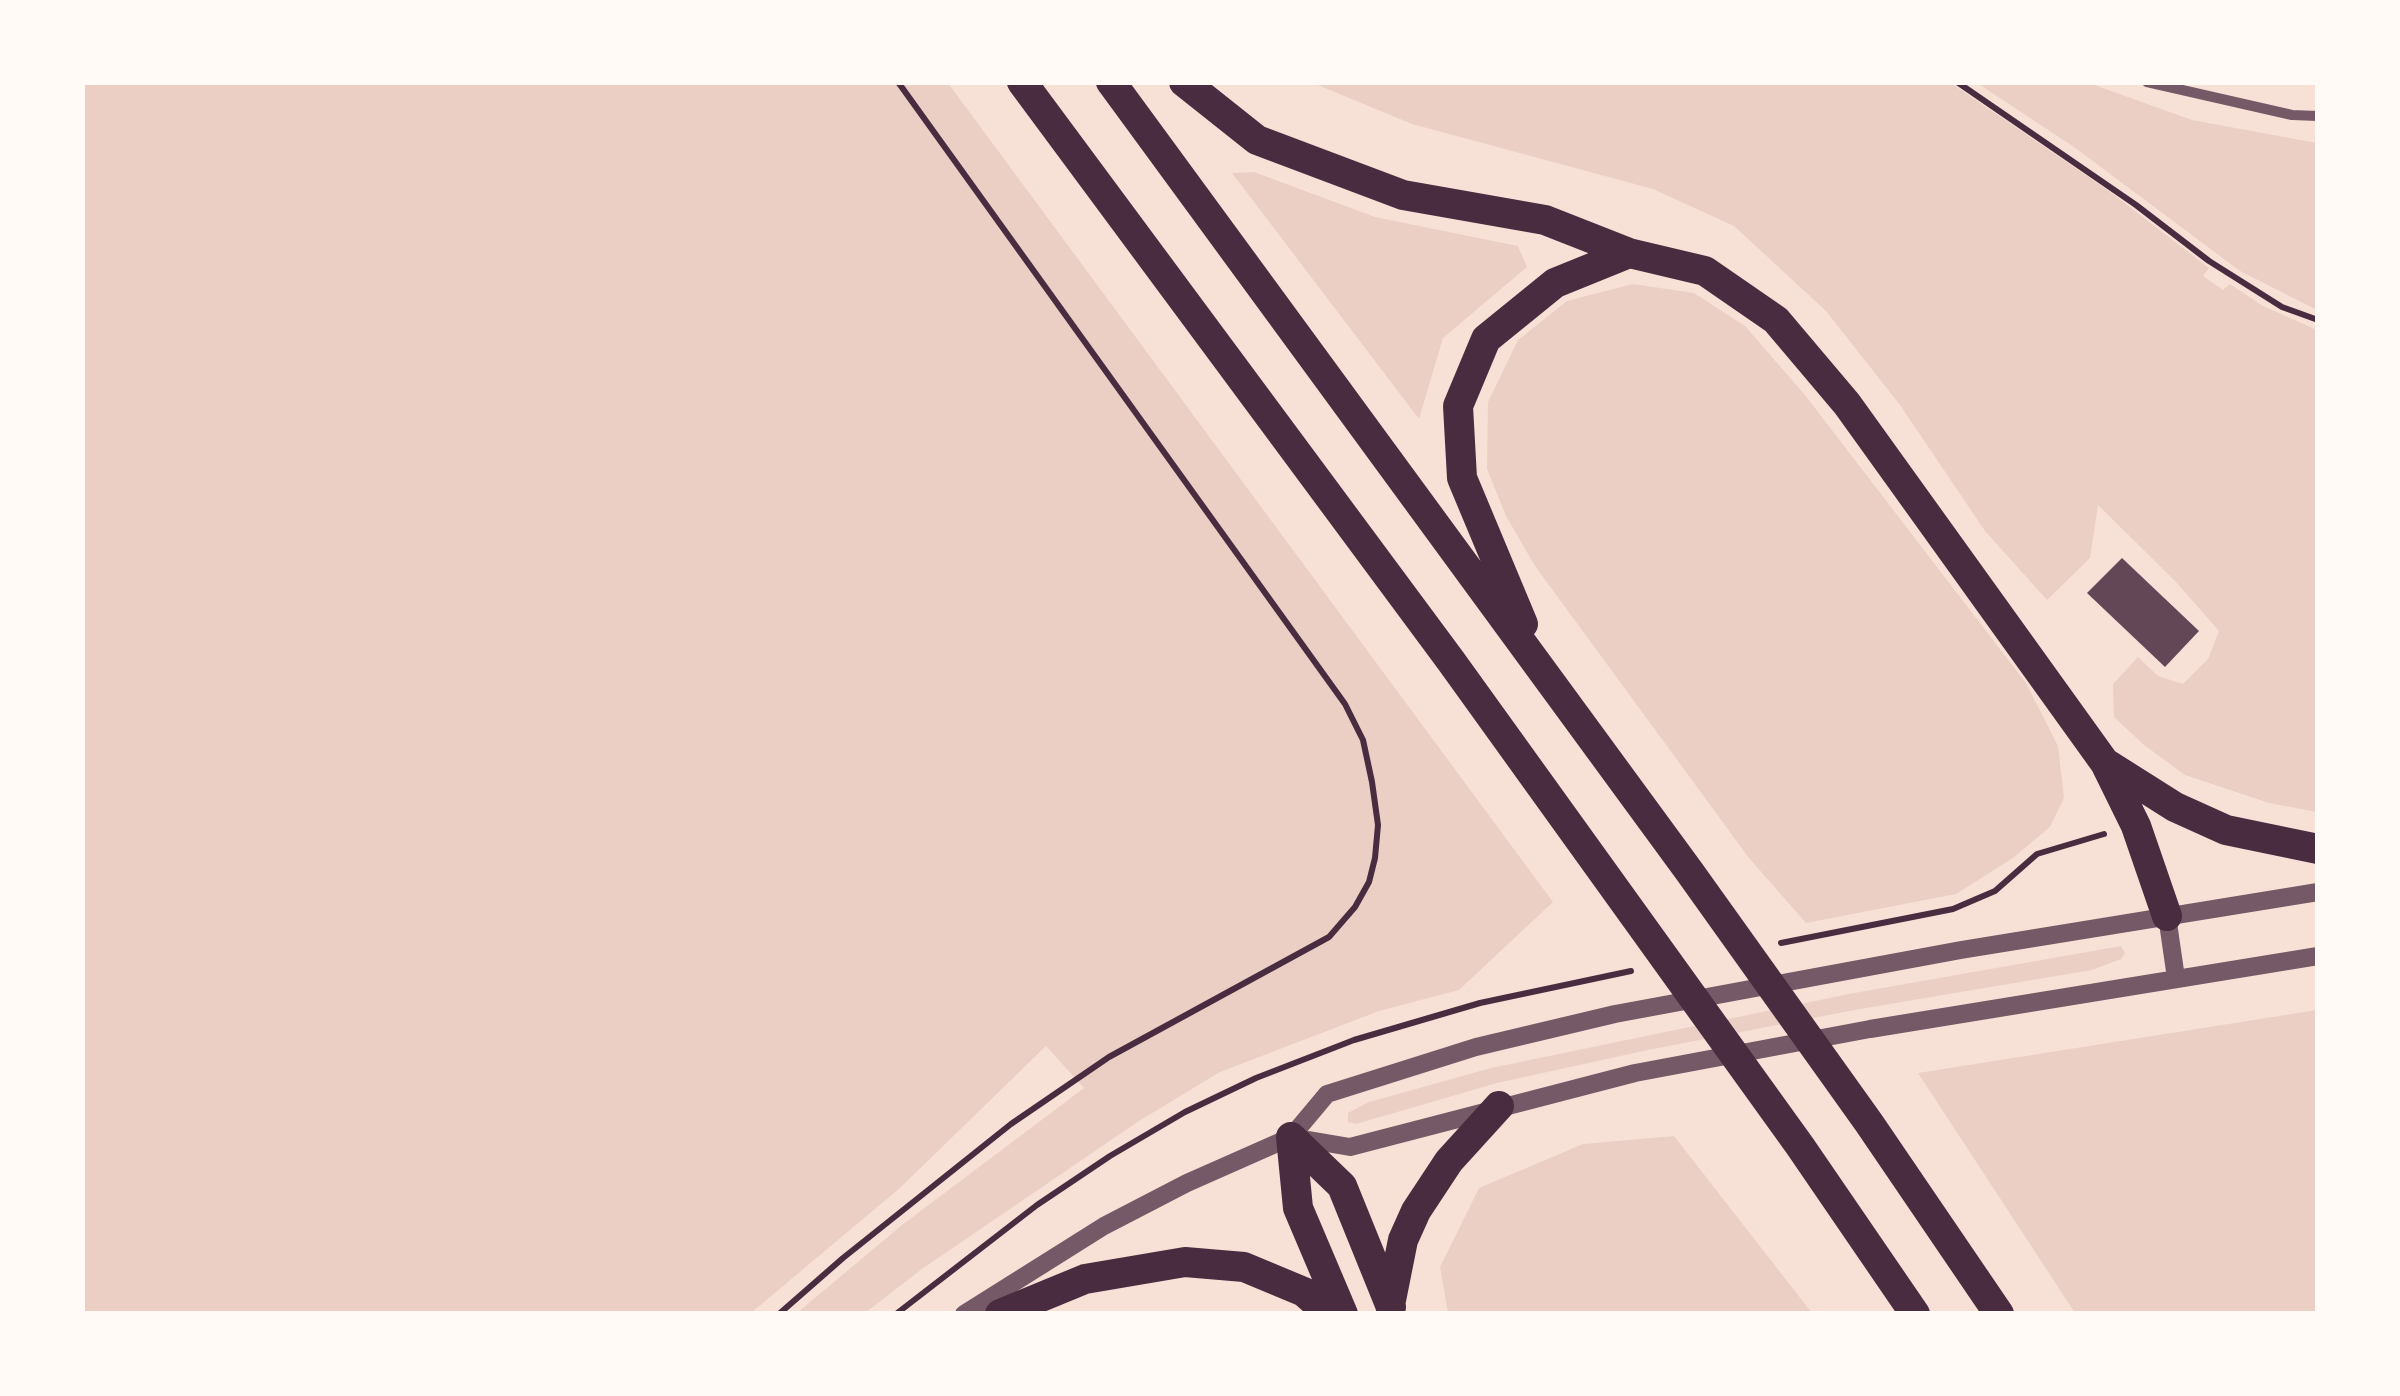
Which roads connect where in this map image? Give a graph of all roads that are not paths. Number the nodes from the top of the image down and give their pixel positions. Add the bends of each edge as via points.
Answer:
1 (1022, 82) edge
2 (1111, 82) edge
3 (1184, 82) edge
4 (2147, 82) edge
5 (2318, 116) edge
6 (1630, 252) junction
7 (1542, 668) junction
8 (2104, 763) junction
9 (2318, 849) edge
10 (2318, 892) edge
11 (2167, 916) junction
12 (2318, 956) edge
13 (2176, 978) junction
14 (1499, 1106) junction
15 (1292, 1136) junction
16 (1888, 1273) junction
17 (1392, 1309) edge
18 (964, 1314) edge
19 (1000, 1314) edge
20 (1329, 1314) edge
21 (1344, 1314) edge
22 (1906, 1314) edge
23 (1915, 1314) edge
24 (1999, 1314) edge

1 - 16 highway via 1616,888
2 - 7 highway
3 - 6 highway via 1257,140 1403,195 1545,220
4 - 5 street
6 - 7 highway via 1555,283 1486,339 1458,406 1462,478
6 - 8 highway via 1705,271 1776,320 1847,404
7 - 24 highway
8 - 9 highway via 2226,830
8 - 11 highway via 2136,826
10 - 11 street
11 - 13 street
11 - 15 street via 1615,1014 1476,1047 1326,1094
12 - 13 street
13 - 14 street via 1870,1028
14 - 15 street via 1350,1147
14 - 17 highway via 1448,1161 1416,1212
15 - 17 highway via 1342,1186
15 - 18 street via 1104,1226
15 - 21 highway via 1298,1208
16 - 22 highway
16 - 23 highway
19 - 20 highway via 1085,1279 1185,1262 1244,1266 1304,1292

